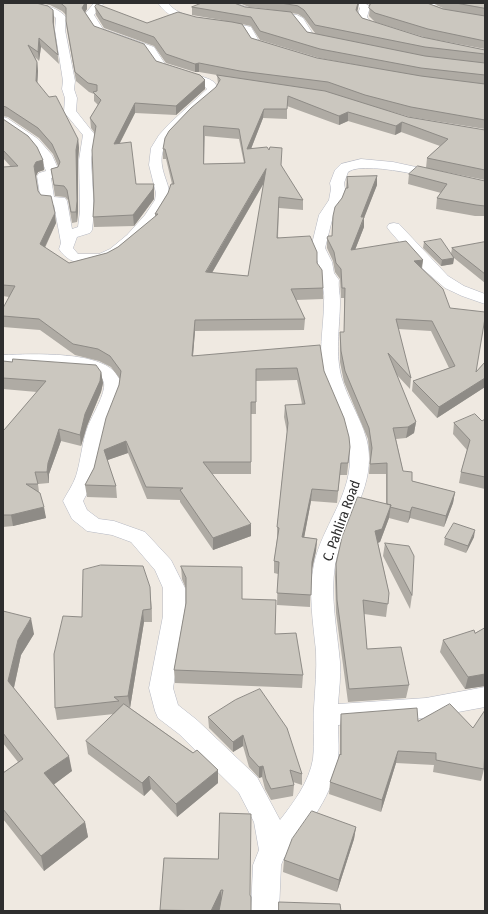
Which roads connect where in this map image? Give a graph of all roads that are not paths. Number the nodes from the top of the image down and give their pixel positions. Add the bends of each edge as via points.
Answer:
1 (22, 3) edge
2 (99, 3) edge
3 (163, 3) edge
4 (229, 3) edge
5 (359, 3) edge
6 (429, 3) edge
7 (485, 21) edge
8 (390, 32) edge
9 (336, 42) edge
10 (284, 52) edge
11 (172, 71) junction
12 (221, 80) edge
13 (3, 121) edge
14 (485, 186) edge
15 (394, 227) dead end
16 (68, 243) junction
17 (485, 299) edge
18 (3, 360) edge
19 (485, 697) edge
20 (326, 715) junction
21 (273, 850) junction
22 (265, 911) edge

1 - 16 street via 53,11 61,17 60,30 69,81 70,109 89,135 85,160 85,230 71,234
2 - 11 street via 89,15 98,31 150,49 158,64
3 - 10 street via 168,12 182,18 247,29 255,44
4 - 9 street via 236,8 294,17 300,20 309,36
5 - 8 street via 365,7 362,17 366,23
6 - 7 street via 430,8 438,12
11 - 12 street
11 - 16 street via 205,81 214,88 159,144 155,159 160,187 164,193 160,205 149,222 116,252 108,256 91,260 72,257 66,249
13 - 16 street via 34,142 46,155 53,173 44,176 48,201 60,201
14 - 20 street, C. Pahlira Road via 393,166 355,164 342,170 337,183 336,200 326,215 318,248 331,280 330,362 336,390 354,433 360,457 358,482 325,564 324,629 328,664
15 - 17 street via 449,284
18 - 21 street via 51,359 92,365 108,373 113,384 97,427 85,478 74,501 79,514 94,526 114,528 138,537 163,566 174,588 174,616 161,688 167,711 188,727 248,786 267,820
19 - 20 street via 423,710
20 - 21 street, C. Pahlira Road via 324,766 316,788
21 - 22 street via 267,865

